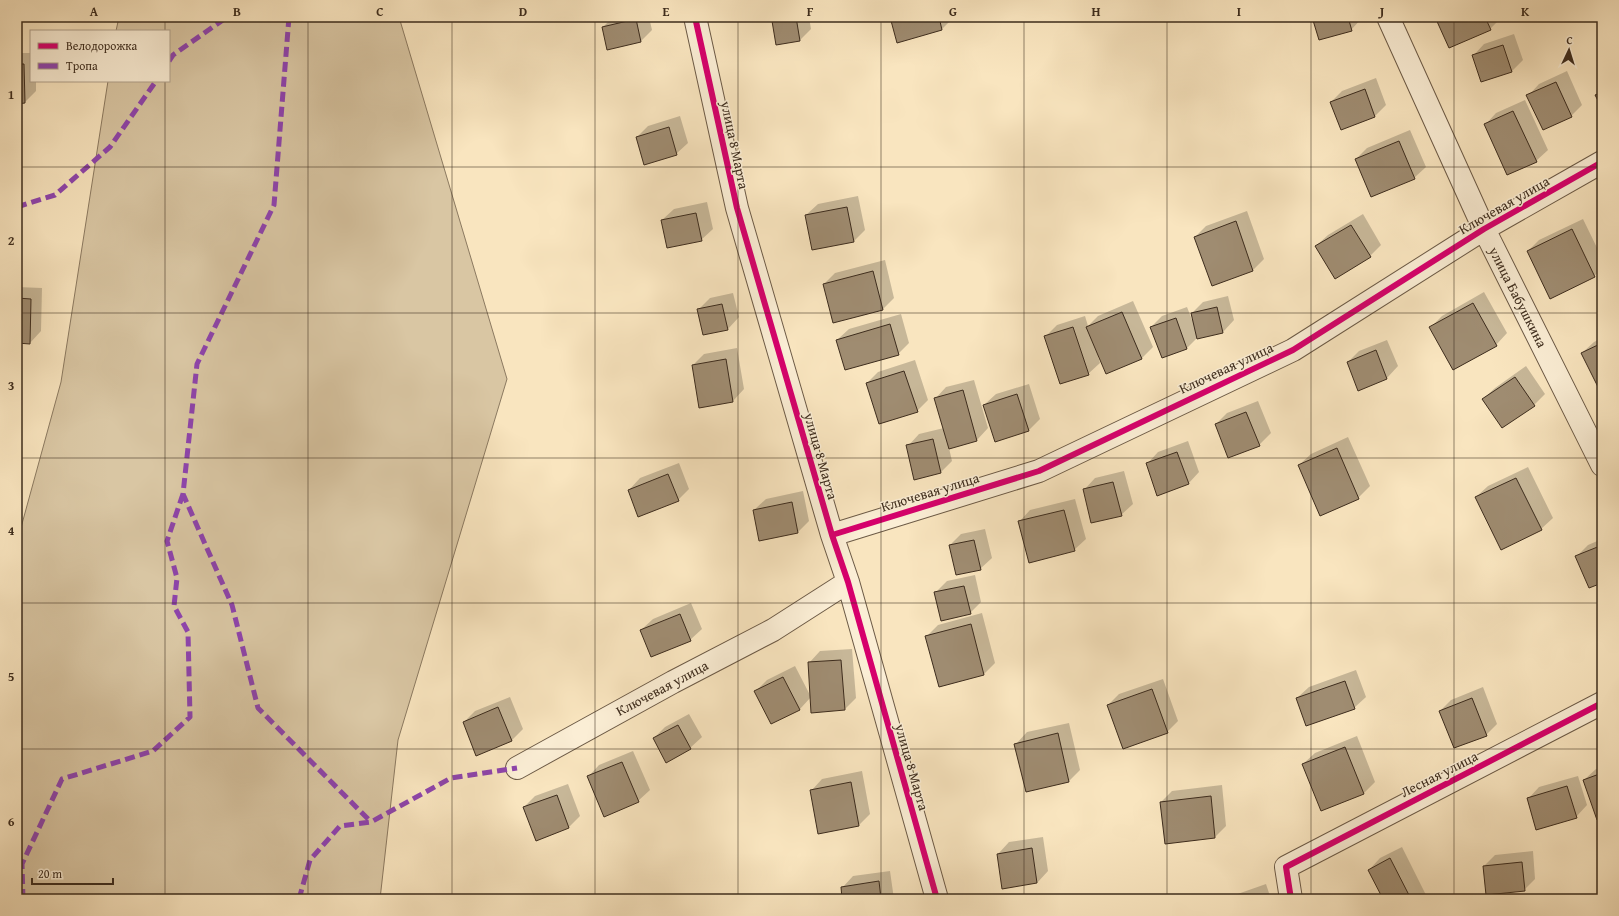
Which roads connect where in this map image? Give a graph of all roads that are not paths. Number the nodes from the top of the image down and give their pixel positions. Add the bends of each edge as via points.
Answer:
1 (695, 17) edge
2 (1388, 17) edge
3 (1602, 162) edge
4 (1484, 229) junction
5 (1602, 465) edge
6 (832, 536) junction
7 (848, 582) junction
8 (1602, 703) edge
9 (516, 768) dead end
10 (937, 899) edge
11 (1290, 899) edge

1 - 6 street, улица 8 Марта via 737,208
2 - 4 street, улица Бабушкина
3 - 4 street, Ключевая улица
4 - 5 street, улица Бабушкина
4 - 6 street, Ключевая улица via 1293,350 1046,468
6 - 7 street, улица 8 Марта
7 - 9 street, Ключевая улица via 774,630
7 - 10 street, улица 8 Марта
8 - 11 street, Лесная улица via 1286,866

